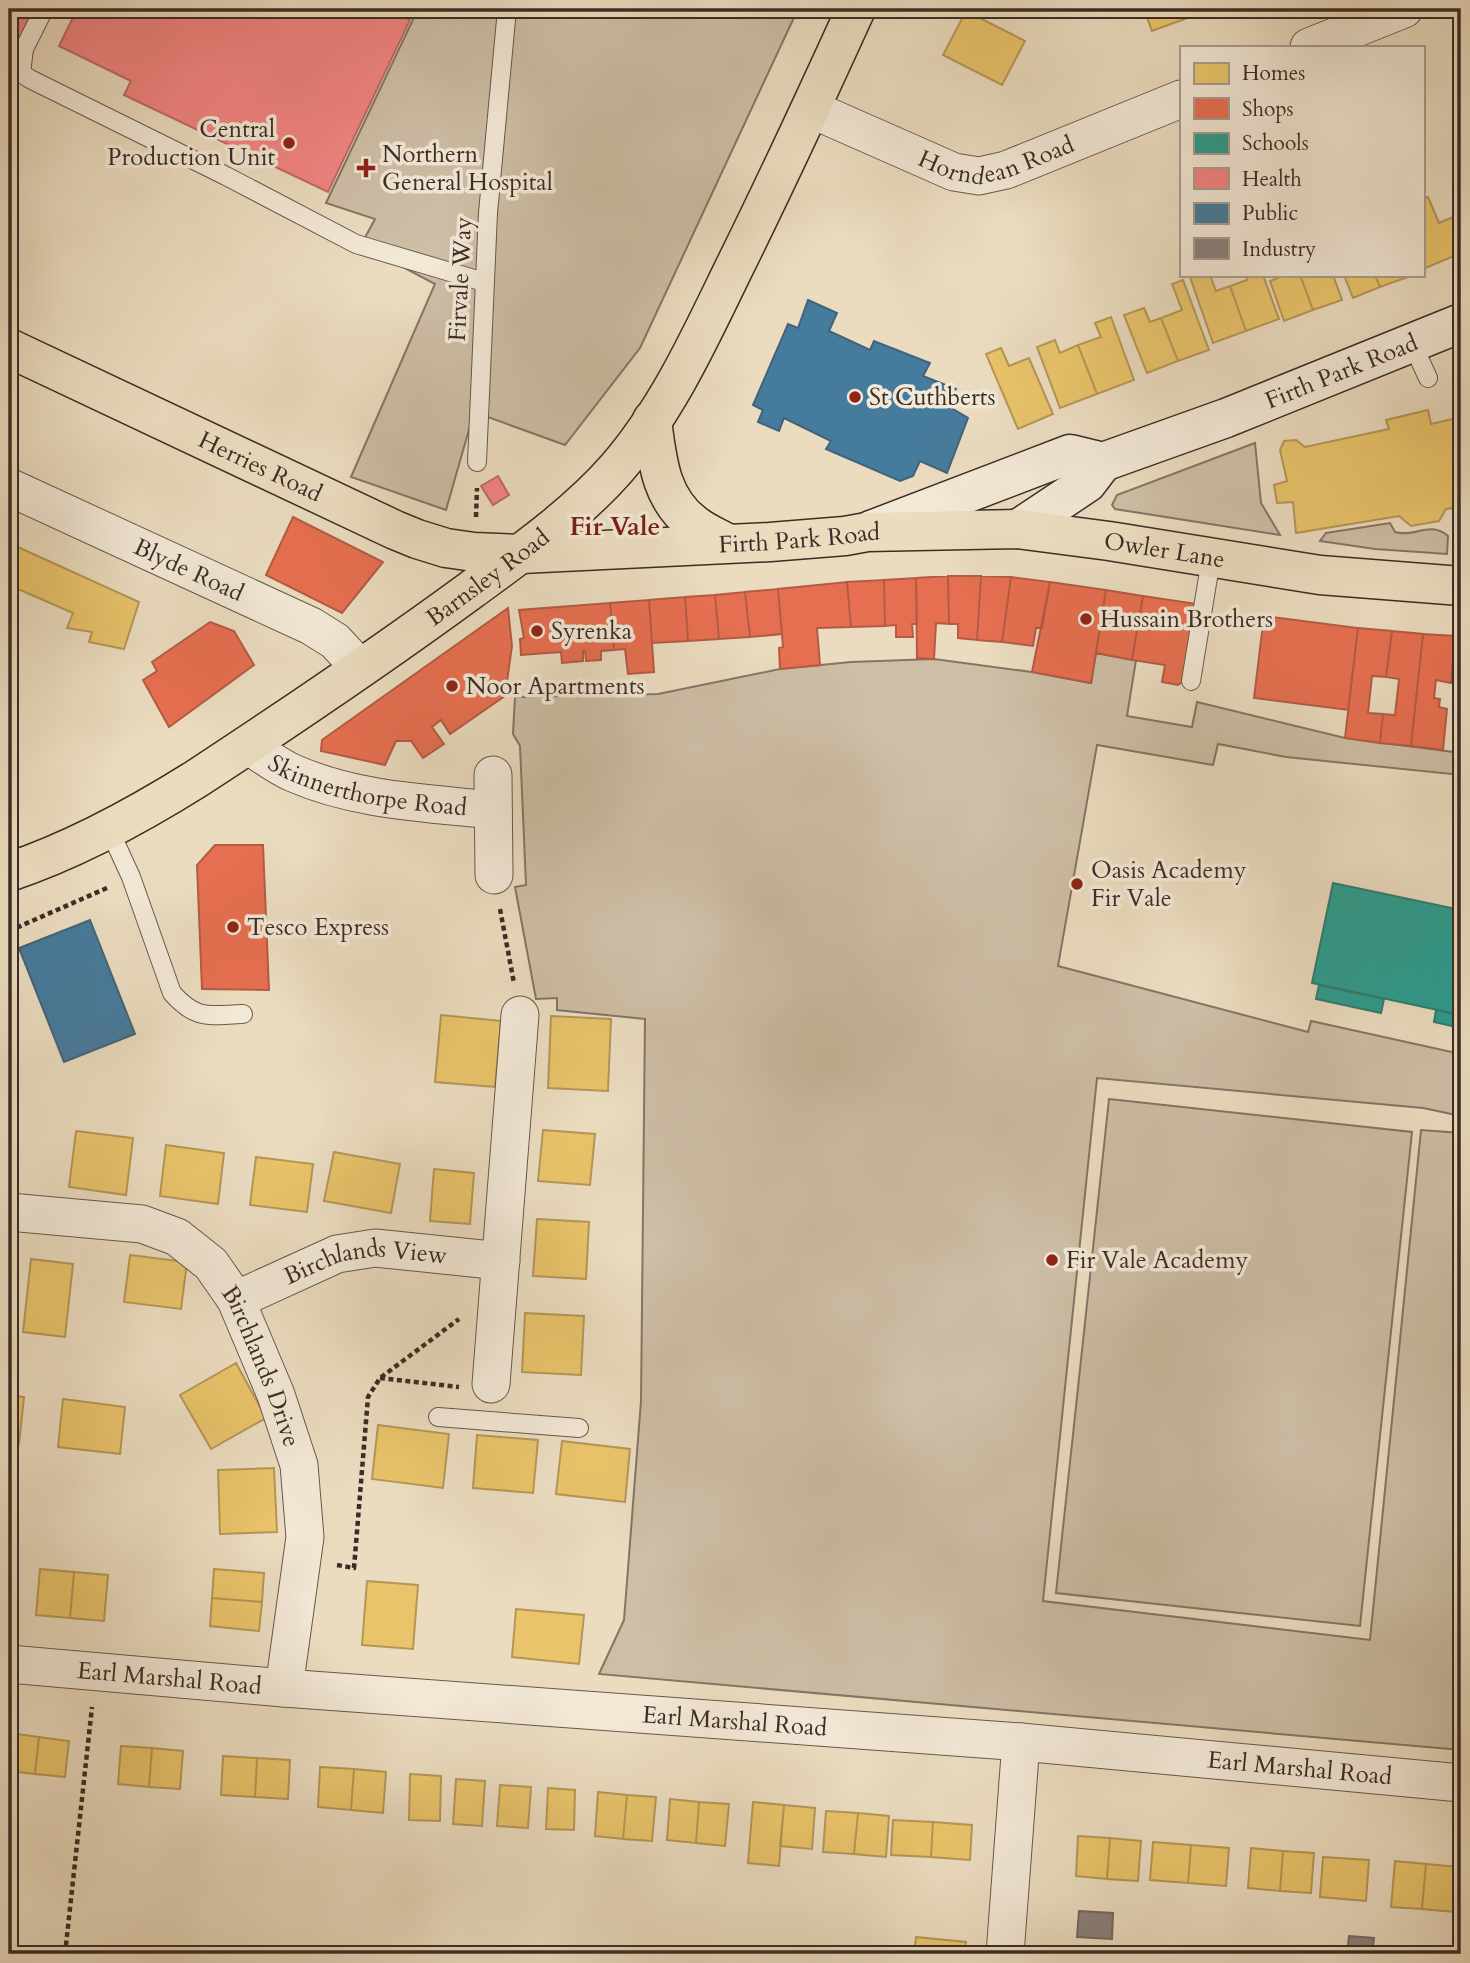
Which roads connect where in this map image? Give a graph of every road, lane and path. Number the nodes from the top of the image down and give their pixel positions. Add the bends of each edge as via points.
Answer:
1 (44, 9) edge
2 (507, 9) edge
3 (856, 9) edge
4 (1404, 9) edge
5 (1312, 46) edge
6 (1180, 99) edge
7 (811, 108) junction
8 (484, 282) junction
9 (1461, 323) edge
10 (1412, 343) junction
11 (9, 348) edge
12 (1428, 378) dead end
13 (652, 420) junction
14 (477, 462) joint
15 (1102, 462) junction
16 (9, 487) edge
17 (1018, 529) junction
18 (867, 532) junction
19 (727, 543) junction
20 (474, 552) junction
21 (521, 554) junction
22 (1210, 559) junction
23 (1461, 586) edge
24 (360, 668) junction
25 (1191, 681) dead end
26 (247, 745) junction
27 (109, 829) junction
28 (9, 872) edge
29 (494, 876) joint
30 (131, 877) junction
31 (9, 931) edge
32 (243, 1014) dead end
33 (520, 1015) joint
34 (9, 1212) edge
35 (500, 1275) junction
36 (236, 1300) junction
37 (380, 1378) junction
38 (491, 1387) junction
39 (438, 1418) dead end
40 (488, 1421) junction
41 (579, 1428) dead end
42 (301, 1560) junction
43 (9, 1664) edge
44 (96, 1671) junction
45 (284, 1688) junction
46 (1021, 1742) junction
47 (1461, 1783) edge
48 (65, 1954) edge
49 (1005, 1954) edge

1 - 8 lane via 24,49 21,73 30,79 356,244
2 - 8 lane, Firvale Way
3 - 7 main road, Barnsley Road
4 - 5 street
6 - 7 street, Horndean Road via 1006,170 979,176 954,172
7 - 13 main road, Barnsley Road via 684,370
8 - 14 lane, Firvale Way
9 - 10 main road, Firth Park Road
10 - 12 lane
10 - 15 main road, Firth Park Road
11 - 20 main road, Herries Road via 396,530 446,548
13 - 19 main road via 657,462 670,496 694,524
13 - 21 main road, Barnsley Road via 608,478
14 - 20 path
15 - 17 main road, Firth Park Road via 1087,483
15 - 18 main road, Firth Park Road via 1070,454
16 - 24 street, Blyde Road via 312,626 335,641
17 - 18 main road, Owler Lane
17 - 22 main road, Owler Lane
18 - 19 main road, Firth Park Road
19 - 21 main road, Firth Park Road
20 - 21 main road, Herries Road
21 - 24 main road, Barnsley Road
22 - 23 main road, Owler Lane via 1320,575
22 - 25 lane
24 - 26 main road, Barnsley Road
26 - 27 main road, Barnsley Road
26 - 29 street, Skinnerthorpe Road via 291,772 338,790 385,800 493,793
27 - 28 main road, Barnsley Road via 50,859
27 - 30 lane
29 - 33 path
30 - 31 path
30 - 32 lane via 172,993 185,1008 200,1015
33 - 35 street
34 - 36 street, Birchlands Drive via 142,1224 177,1237 211,1264
35 - 36 street, Birchlands View via 375,1248 337,1254
35 - 37 path
35 - 38 street
36 - 42 street, Birchlands Drive via 299,1465 305,1537
37 - 38 path
37 - 42 path via 368,1397 354,1567
38 - 40 lane
39 - 40 lane
40 - 41 lane
42 - 45 street, Birchlands Drive
43 - 44 street, Earl Marshal Road
44 - 45 street, Earl Marshal Road
44 - 48 path
45 - 46 street, Earl Marshal Road
46 - 47 street, Earl Marshal Road
46 - 49 street

